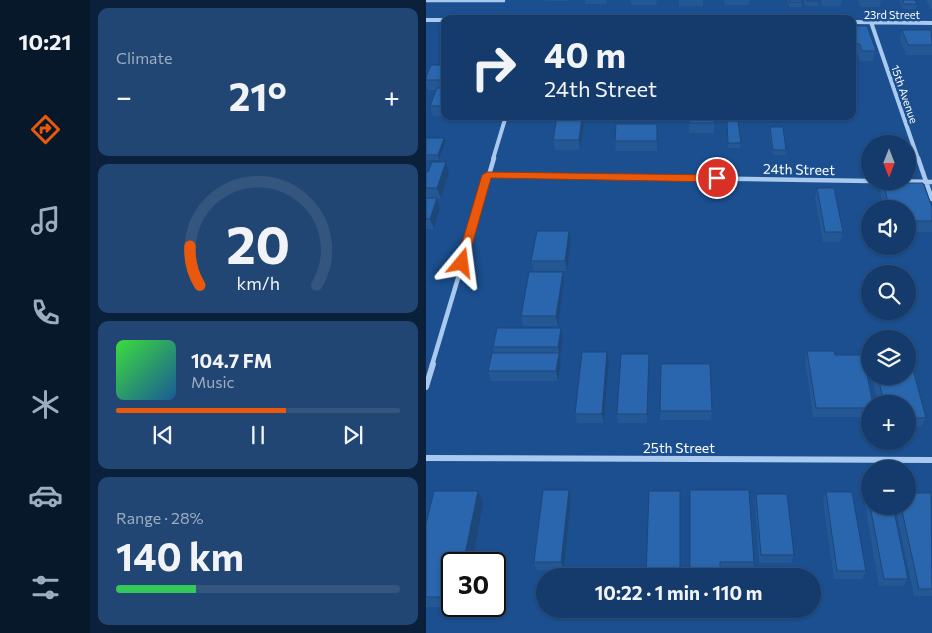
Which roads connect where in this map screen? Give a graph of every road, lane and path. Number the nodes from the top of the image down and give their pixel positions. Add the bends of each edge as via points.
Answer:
1 (426, 1) edge
2 (504, 1) edge
3 (426, 20) edge
4 (441, 20) edge
5 (856, 22) edge
6 (871, 22) junction
7 (932, 23) edge
8 (505, 120) edge
9 (487, 175) junction
10 (861, 181) edge
11 (916, 182) edge
12 (925, 182) junction
13 (932, 182) edge
14 (932, 199) edge
15 (426, 387) edge
16 (426, 458) edge
17 (932, 460) edge

1 - 2 lane
3 - 4 street
5 - 6 street, 23rd Street
6 - 7 street, 23rd Street
6 - 12 street, 15th Avenue
8 - 9 street
9 - 10 street, 24th Street
9 - 15 street
11 - 12 street
12 - 13 street
12 - 14 street, 15th Avenue
16 - 17 street, 25th Street

